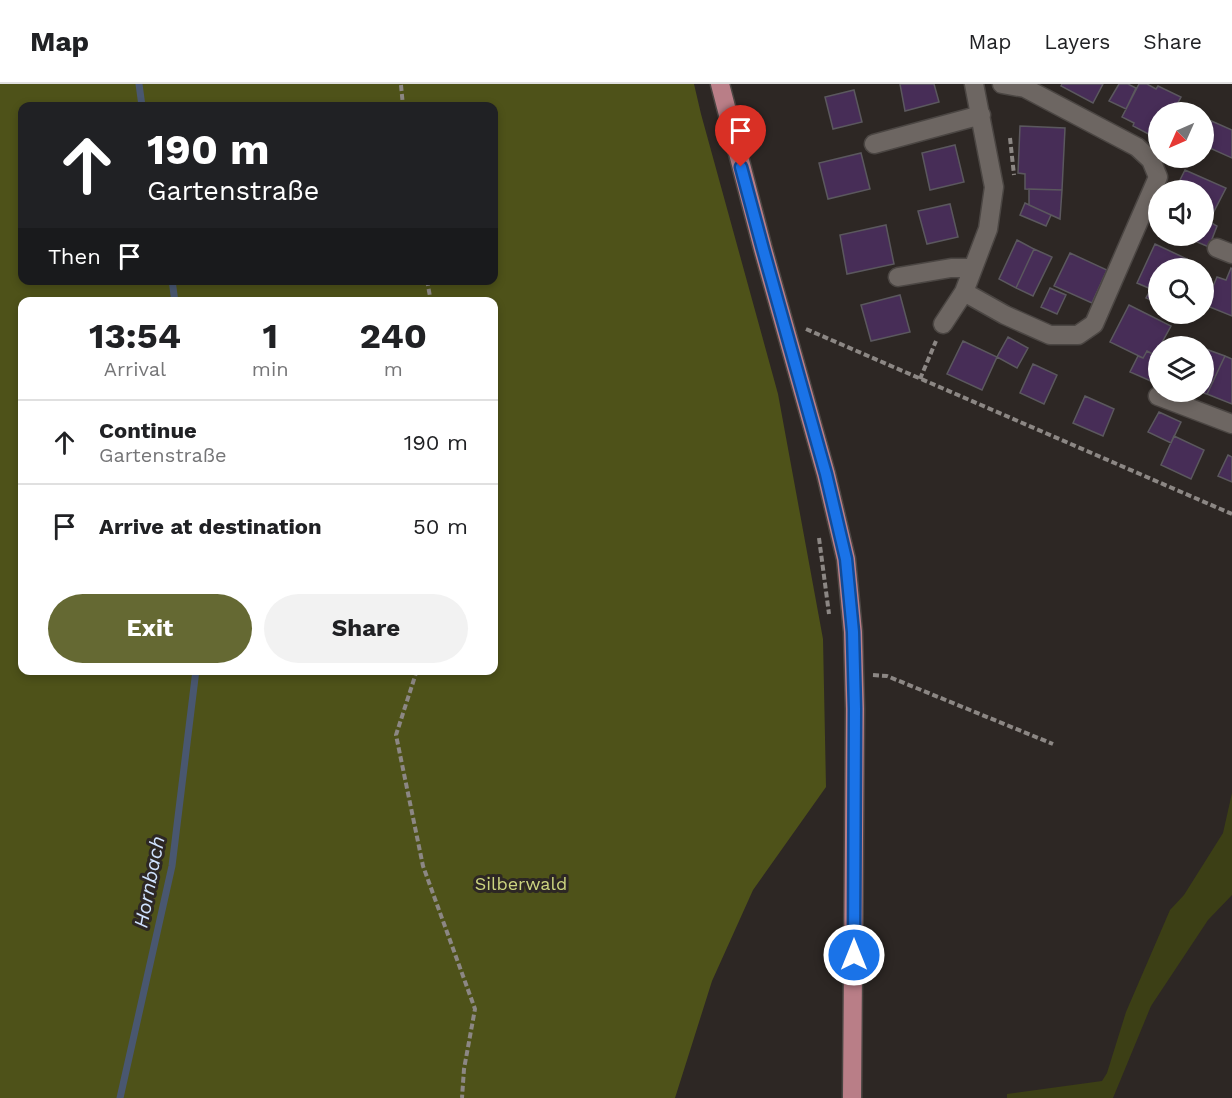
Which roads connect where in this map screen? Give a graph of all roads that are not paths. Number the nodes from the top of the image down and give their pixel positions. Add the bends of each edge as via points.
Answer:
1 (720, 84) edge
2 (974, 84) edge
3 (991, 84) edge
4 (1002, 84) edge
5 (981, 116) junction
6 (874, 144) dead end
7 (972, 268) junction
8 (898, 277) dead end
9 (964, 292) junction
10 (943, 324) road end
11 (1174, 402) edge
12 (1232, 424) edge
13 (852, 1098) edge

1 - 13 main road via 846,559 854,674
2 - 3 street
2 - 5 street
4 - 9 street via 1025,88 1137,147 1151,160 1158,177 1094,324 1078,334 1050,335
5 - 6 street
5 - 7 street via 994,187 988,229
7 - 8 street
7 - 9 street
9 - 10 street
11 - 12 street

